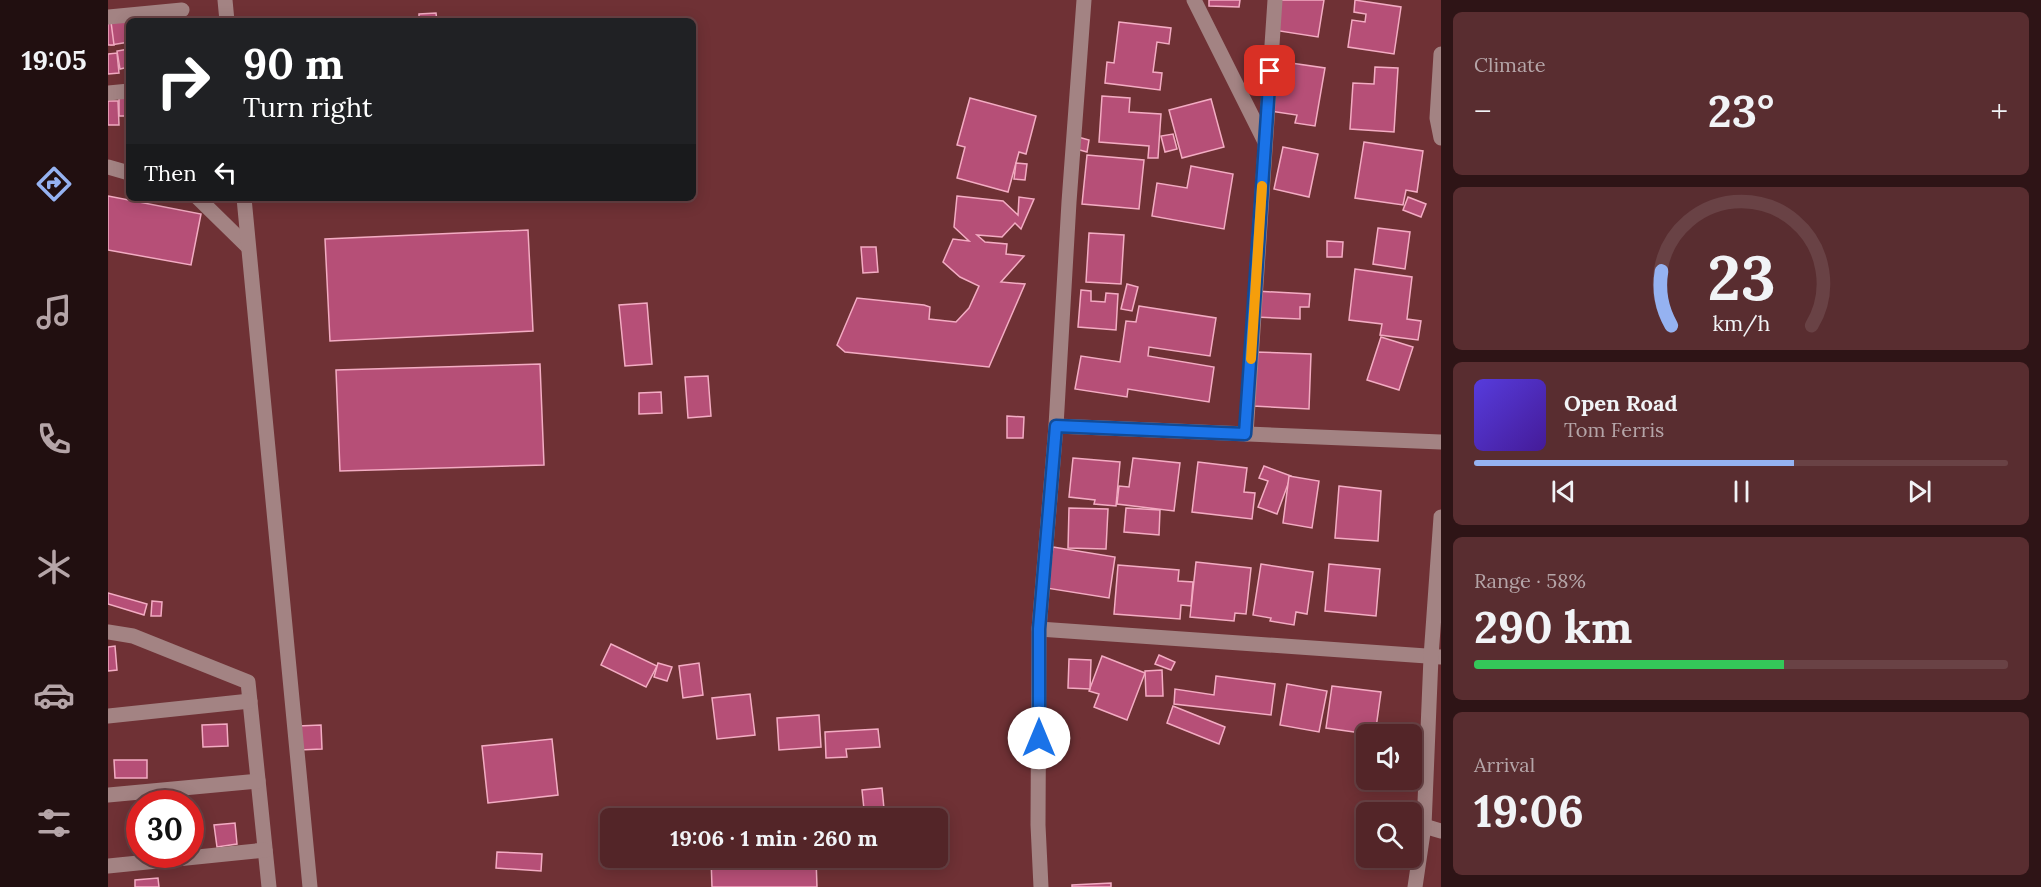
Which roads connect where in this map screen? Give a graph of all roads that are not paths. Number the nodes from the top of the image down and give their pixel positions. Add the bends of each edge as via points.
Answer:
1 (225, 0) edge
2 (1084, 0) edge
3 (1194, 0) edge
4 (1275, 0) edge
5 (182, 10) edge
6 (108, 17) edge
7 (227, 18) edge
8 (1441, 54) edge
9 (126, 91) edge
10 (108, 93) edge
11 (1441, 138) edge
12 (1265, 142) junction
13 (108, 167) edge
14 (126, 172) edge
15 (201, 201) edge
16 (244, 201) edge
17 (248, 247) junction
18 (1056, 426) junction
19 (1245, 434) junction
20 (1441, 442) edge
21 (1441, 518) edge
22 (1039, 629) junction
23 (108, 632) edge
24 (133, 636) junction
25 (108, 638) edge
26 (1436, 657) edge
27 (250, 701) junction
28 (108, 716) edge
29 (258, 781) junction
30 (108, 795) edge
31 (1424, 826) junction
32 (1441, 831) edge
33 (265, 850) junction
34 (108, 866) edge
35 (269, 887) edge
36 (310, 887) edge
37 (1041, 887) edge
38 (1415, 887) edge

1 - 7 street
2 - 18 street
3 - 12 street
4 - 12 street
5 - 6 street
8 - 11 street via 1437,117
9 - 10 street
12 - 19 street
13 - 14 street
15 - 17 street
16 - 17 street
17 - 36 street
18 - 19 street
18 - 22 street
19 - 20 street
21 - 26 street
22 - 26 street
22 - 37 street
23 - 24 street
24 - 25 street
24 - 27 street via 248,682
26 - 31 street
27 - 28 street
27 - 29 street
29 - 30 street
29 - 33 street
31 - 32 street
31 - 38 street
33 - 34 street
33 - 35 street

